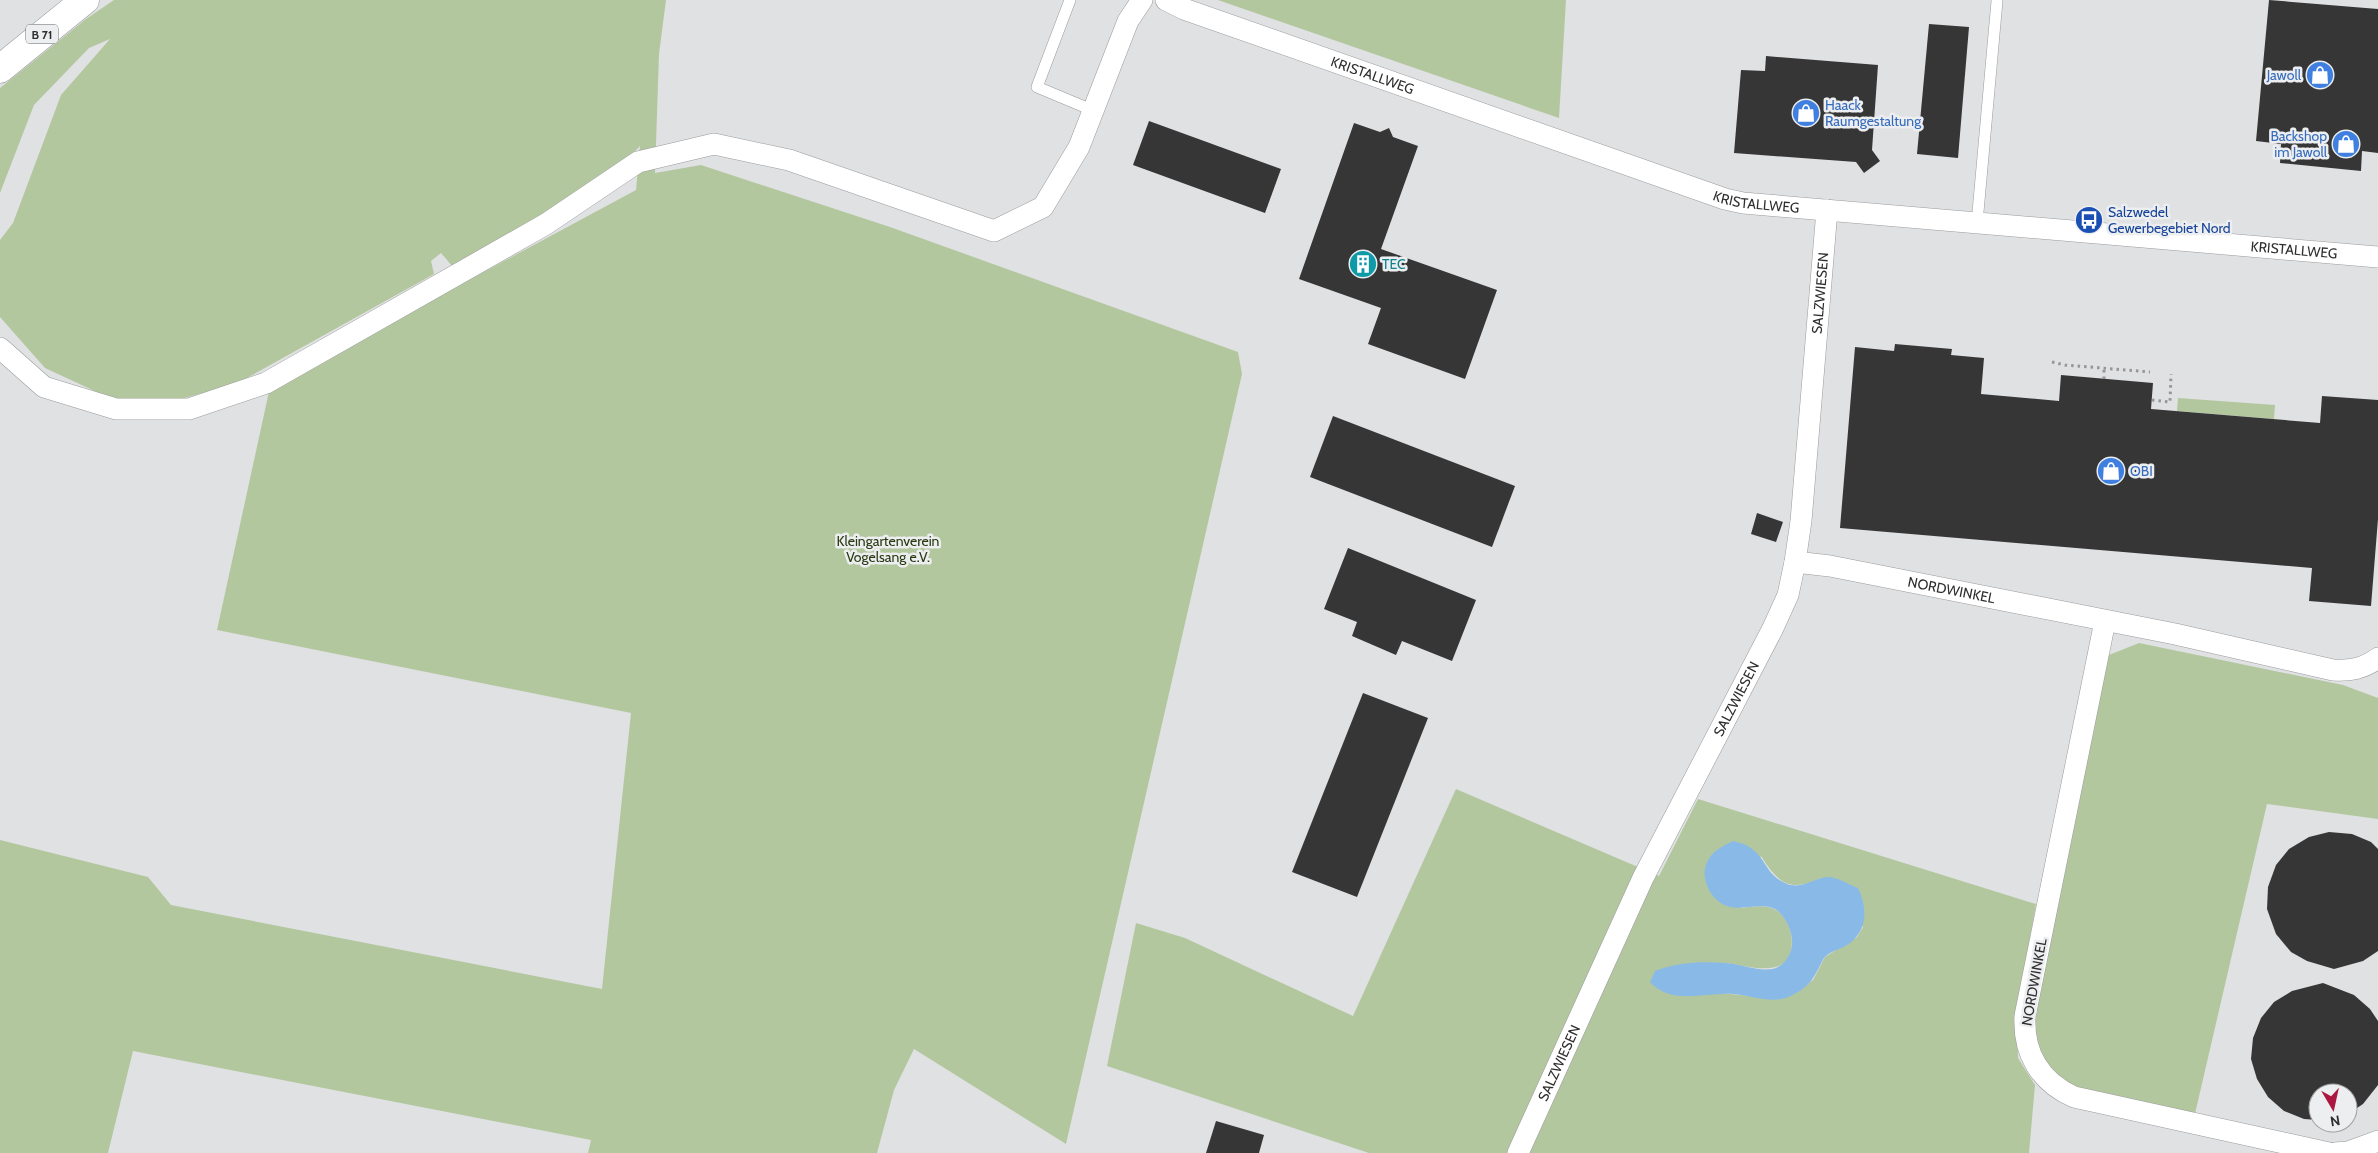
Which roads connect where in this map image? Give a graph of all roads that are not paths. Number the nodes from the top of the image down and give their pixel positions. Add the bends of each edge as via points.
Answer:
1 (85, 0) edge
2 (1070, 0) edge
3 (1142, 0) edge
4 (1166, 0) edge
5 (1997, 2) dead end
6 (0, 69) edge
7 (1092, 110) junction
8 (1827, 210) junction
9 (1976, 223) junction
10 (2378, 257) edge
11 (0, 348) edge
12 (1795, 562) junction
13 (2105, 621) junction
14 (2378, 658) edge
15 (2378, 1141) edge
16 (1518, 1153) edge
17 (2329, 1153) edge
18 (2335, 1153) edge

1 - 6 main road, B 71
2 - 7 lane via 1037,87
3 - 7 street via 1128,21
4 - 8 street, KRISTALLWEG via 1725,199
5 - 9 lane
7 - 11 street via 1079,147 1043,207 994,230 789,160 714,144 638,162 546,224 266,383 189,409 116,410 44,387
8 - 9 street, KRISTALLWEG
8 - 12 street, SALZWIESEN
9 - 10 street, KRISTALLWEG
12 - 13 street, NORDWINKEL via 1830,566
12 - 16 street, SALZWIESEN via 1788,595 1773,628 1643,878
13 - 14 street, NORDWINKEL via 2332,670 2350,671
13 - 17 street, NORDWINKEL via 2026,1016 2027,1045 2033,1061 2044,1078 2074,1098
15 - 18 street via 2348,1152

